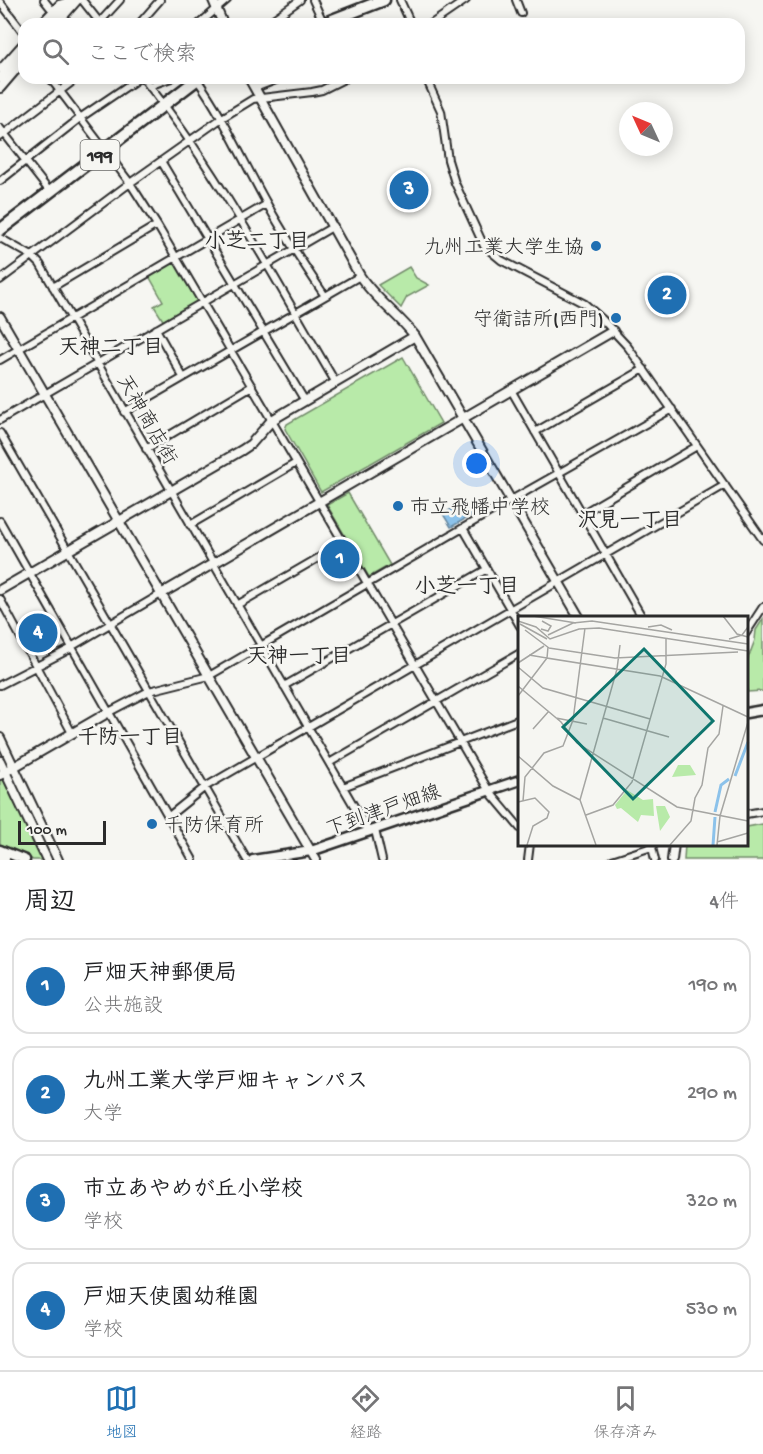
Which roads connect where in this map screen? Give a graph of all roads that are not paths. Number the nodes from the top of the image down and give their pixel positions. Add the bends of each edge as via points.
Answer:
1 (44, 0) edge
2 (77, 0) edge
3 (82, 0) edge
4 (120, 0) edge
5 (160, 0) edge
6 (227, 0) edge
7 (300, 0) edge
8 (314, 0) edge
9 (384, 0) edge
10 (400, 0) edge
11 (466, 0) edge
12 (516, 0) edge
13 (68, 1) edge
14 (0, 2) edge
15 (215, 4) edge
16 (52, 10) junction
17 (521, 13) dead end
18 (45, 18) edge
19 (53, 18) edge
20 (61, 18) edge
21 (96, 18) edge
22 (104, 18) edge
23 (144, 18) edge
24 (204, 18) edge
25 (221, 18) edge
26 (274, 18) edge
27 (321, 18) edge
28 (338, 18) edge
29 (408, 18) edge
30 (440, 18) edge
31 (18, 25) edge
32 (18, 48) edge
33 (18, 58) edge
34 (1, 65) edge
35 (18, 67) edge
36 (0, 78) edge
37 (55, 84) edge
38 (69, 84) edge
39 (132, 84) edge
40 (154, 84) edge
41 (190, 84) edge
42 (201, 84) edge
43 (253, 84) edge
44 (265, 84) edge
45 (334, 84) edge
46 (429, 84) edge
47 (149, 86) joint
48 (0, 88) edge
49 (255, 88) junction
50 (60, 91) junction
51 (260, 98) junction
52 (164, 105) junction
53 (80, 118) junction
54 (222, 118) junction
55 (2, 133) edge
56 (189, 141) junction
57 (105, 151) junction
58 (26, 161) junction
59 (161, 161) junction
60 (0, 181) edge
61 (129, 183) junction
62 (50, 192) junction
63 (267, 204) junction
64 (240, 220) junction
65 (158, 225) junction
66 (334, 226) junction
67 (0, 230) edge
68 (0, 238) edge
69 (209, 238) junction
70 (294, 249) junction
71 (32, 256) junction
72 (176, 256) junction
73 (266, 265) junction
74 (360, 276) junction
75 (0, 279) edge
76 (235, 283) junction
77 (53, 287) junction
78 (325, 296) junction
79 (203, 302) junction
80 (295, 313) junction
81 (71, 319) junction
82 (1, 320) edge
83 (156, 329) junction
84 (613, 330) junction
85 (263, 331) junction
86 (415, 336) junction
87 (19, 349) junction
88 (231, 350) junction
89 (0, 360) edge
90 (96, 364) junction
91 (644, 369) junction
92 (183, 377) junction
93 (336, 383) junction
94 (252, 386) junction
95 (511, 390) junction
96 (45, 394) junction
97 (305, 401) junction
98 (672, 409) junction
99 (124, 412) junction
100 (463, 418) junction
101 (0, 420) edge
102 (273, 420) junction
103 (535, 432) junction
104 (0, 433) edge
105 (698, 446) junction
106 (146, 449) junction
107 (296, 463) junction
108 (559, 473) junction
109 (725, 486) junction
110 (171, 492) junction
111 (511, 500) junction
112 (319, 502) junction
113 (583, 513) junction
114 (0, 521) edge
115 (120, 522) junction
116 (190, 525) junction
117 (463, 528) junction
118 (763, 540) edge
119 (344, 543) junction
120 (68, 552) junction
121 (606, 555) junction
122 (213, 564) junction
123 (487, 569) junction
124 (29, 574) junction
125 (559, 582) junction
126 (367, 584) junction
127 (0, 590) edge
128 (161, 594) junction
129 (0, 599) edge
130 (237, 605) junction
131 (763, 607) edge
132 (511, 611) junction
133 (578, 616) edge
134 (641, 616) edge
135 (110, 623) junction
136 (518, 623) edge
137 (391, 625) junction
138 (748, 629) edge
139 (261, 646) junction
140 (71, 648) junction
141 (518, 654) edge
142 (415, 665) junction
143 (36, 666) junction
144 (209, 676) junction
145 (0, 685) edge
146 (284, 686) junction
147 (149, 692) junction
148 (437, 701) junction
149 (763, 710) edge
150 (109, 712) junction
151 (748, 713) edge
152 (518, 720) edge
153 (308, 728) junction
154 (72, 734) junction
155 (0, 738) edge
156 (460, 742) junction
157 (256, 758) junction
158 (0, 761) edge
159 (329, 763) junction
160 (15, 767) junction
161 (3, 774) edge
162 (518, 781) edge
163 (205, 787) junction
164 (343, 787) junction
165 (489, 791) junction
166 (763, 811) edge
167 (748, 814) edge
168 (169, 816) junction
169 (518, 826) edge
170 (372, 831) junction
171 (530, 845) edge
172 (653, 845) edge
173 (674, 845) edge
174 (0, 850) edge
175 (311, 851) junction
176 (0, 858) edge
177 (4, 860) edge
178 (25, 860) edge
179 (47, 860) edge
180 (58, 860) edge
181 (193, 860) edge
182 (247, 860) edge
183 (253, 860) edge
184 (316, 860) edge
185 (382, 860) edge
186 (528, 860) edge
187 (612, 860) edge
188 (655, 860) edge
189 (672, 860) edge

1 - 16 street
2 - 20 street
3 - 21 street
4 - 22 street
5 - 23 street
6 - 15 street
7 - 26 street
8 - 27 street
9 - 28 highway
10 - 29 street
11 - 30 street
12 - 17 street
13 - 16 street
13 - 19 street
14 - 31 street
15 - 24 street
15 - 25 street
16 - 18 street
32 - 34 street
33 - 36 street
35 - 48 street
37 - 50 street
38 - 50 street
39 - 53 street
40 - 47 street
41 - 52 highway, 199
42 - 54 street
43 - 49 street
44 - 49 street
45 - 51 street via 322,90
46 - 84 street via 441,111 455,183 487,249 585,304
47 - 52 street
49 - 51 street
50 - 53 street
50 - 55 street
51 - 54 street
51 - 66 street
52 - 56 street
52 - 57 highway, 199
53 - 57 street
53 - 58 street
54 - 56 street
54 - 63 street
55 - 58 street
56 - 59 street
56 - 64 street
57 - 61 street
57 - 62 highway, 199
58 - 60 street
58 - 62 street
59 - 61 street
59 - 69 street
61 - 65 street
61 - 71 street
62 - 67 highway, 199
63 - 64 street
63 - 70 street
64 - 69 street
64 - 73 street
65 - 72 street
65 - 77 street
66 - 70 street
66 - 74 street
68 - 71 street
69 - 72 street
69 - 76 street
70 - 73 street
70 - 78 street
71 - 75 street
71 - 77 street, 天神商店街
72 - 79 street
72 - 81 street
73 - 76 street
73 - 80 street
74 - 78 street
74 - 86 street
76 - 79 street
76 - 85 street
77 - 81 street, 天神商店街
78 - 80 street
79 - 83 street
79 - 88 street
80 - 85 street
80 - 93 street
81 - 87 street
81 - 90 street, 天神商店街
82 - 87 street
83 - 90 street
83 - 92 street
84 - 91 street
84 - 95 street
85 - 88 street
85 - 97 street
86 - 93 street
86 - 100 street
87 - 89 street
87 - 96 street
88 - 92 street
88 - 94 street
90 - 96 street
90 - 99 street, 天神商店街
91 - 98 street
91 - 103 street
92 - 99 street
93 - 97 street
94 - 102 street
94 - 106 street
95 - 100 street
95 - 103 street
96 - 101 street
96 - 115 street
97 - 102 street
98 - 105 street
98 - 108 street
99 - 106 street, 天神商店街
100 - 111 street
100 - 112 street
102 - 107 street
102 - 110 street via 250,444
103 - 108 street
104 - 120 street
105 - 109 street
105 - 113 street
106 - 110 street, 天神商店街
107 - 112 street
107 - 116 street
108 - 111 street
108 - 113 street
109 - 118 street
109 - 121 street
110 - 115 street
110 - 116 street, 天神商店街
111 - 117 street
111 - 125 street
112 - 119 street
112 - 122 street
113 - 121 street
114 - 124 street
115 - 120 street
115 - 128 street
116 - 122 street, 天神商店街
117 - 123 street
117 - 126 street
119 - 126 street
119 - 130 street
120 - 124 street
120 - 135 street
121 - 125 street
121 - 134 street
122 - 128 street
122 - 130 street, 天神商店街
123 - 132 street
123 - 137 street
124 - 127 street
124 - 140 street
125 - 132 street
125 - 133 street
126 - 137 street
126 - 139 street
128 - 135 street
128 - 144 street
129 - 143 street
130 - 139 street, 天神商店街
131 - 138 street
132 - 136 street
132 - 142 street
135 - 140 street
135 - 147 street
137 - 142 street
137 - 146 street
139 - 144 street
139 - 146 street, 天神商店街
140 - 143 street
140 - 150 street
141 - 148 street
142 - 148 street
142 - 153 street
143 - 145 street
143 - 154 street
144 - 147 street
144 - 157 street
146 - 153 street, 天神商店街
147 - 150 street
147 - 163 street
148 - 156 street
148 - 159 street
149 - 151 main road
150 - 154 street
150 - 168 street
152 - 156 street
153 - 157 street
153 - 159 street, 天神商店街
154 - 160 street
155 - 160 street
156 - 164 street
156 - 165 street
157 - 163 street
157 - 175 street
158 - 161 street
159 - 164 street, 天神商店街
160 - 161 street
160 - 180 street
161 - 179 street
162 - 165 main road, 下到津戸畑線
163 - 168 street
163 - 182 street
164 - 170 street, 天神商店街
165 - 169 street
165 - 170 main road, 下到津戸畑線
166 - 167 street
168 - 181 street
170 - 175 main road, 下到津戸畑線
170 - 185 street, 天神商店街
171 - 186 street
172 - 187 street
172 - 188 street
173 - 189 street
174 - 178 main road
175 - 183 main road, 下到津戸畑線
175 - 184 street
176 - 177 main road

